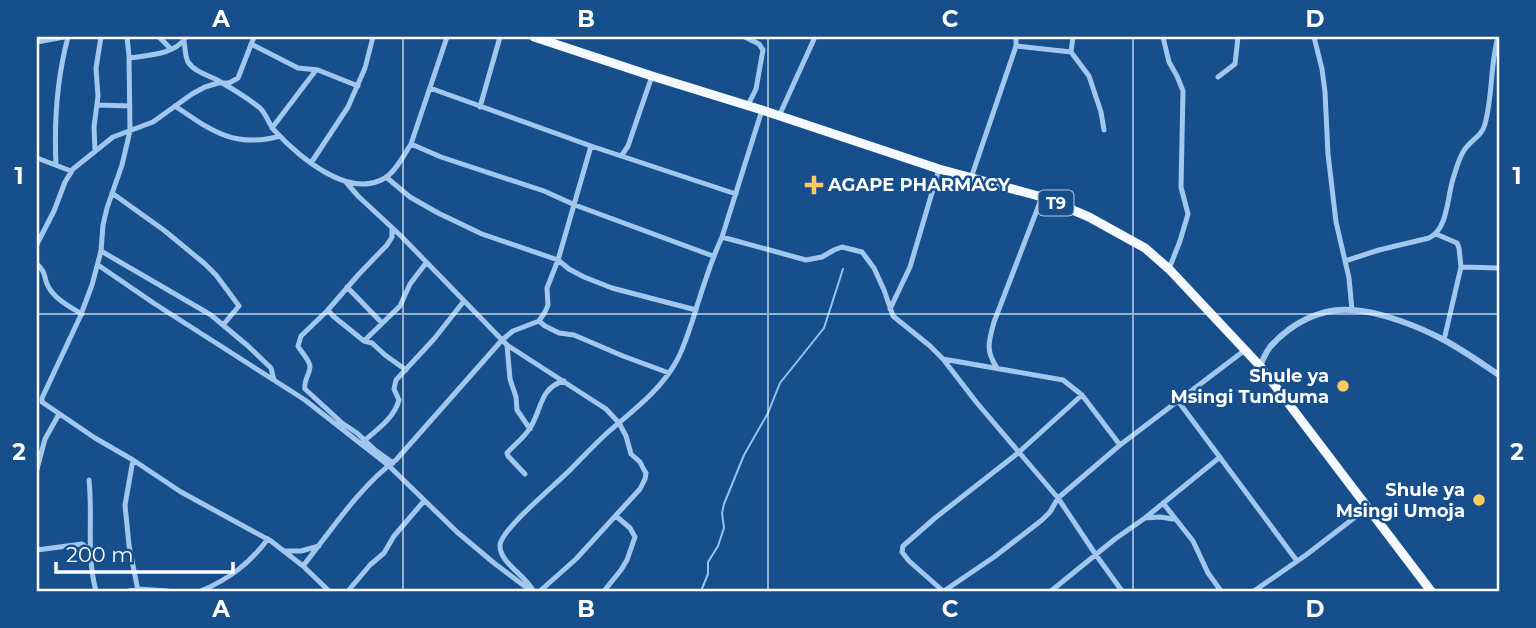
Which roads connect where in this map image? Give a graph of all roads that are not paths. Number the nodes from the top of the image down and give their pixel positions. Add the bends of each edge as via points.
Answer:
1 (66, 37) edge
2 (102, 37) edge
3 (127, 37) edge
4 (159, 37) edge
5 (254, 37) edge
6 (373, 37) edge
7 (447, 37) edge
8 (500, 37) edge
9 (534, 37) edge
10 (745, 37) edge
11 (815, 37) edge
12 (1016, 37) edge
13 (1073, 37) edge
14 (1163, 37) edge
15 (1238, 37) edge
16 (1314, 37) edge
17 (1498, 37) edge
18 (545, 38) edge
19 (185, 39) edge
20 (37, 41) edge
21 (251, 44) junction
22 (1016, 46) junction
23 (171, 49) junction
24 (1071, 52) junction
25 (129, 58) junction
26 (316, 70) junction
27 (652, 76) junction
28 (1218, 78) dead end
29 (224, 83) junction
30 (358, 86) junction
31 (430, 88) junction
32 (98, 105) junction
33 (748, 105) junction
34 (130, 106) junction
35 (175, 106) junction
36 (480, 107) junction
37 (762, 110) junction
38 (779, 116) junction
39 (272, 128) junction
40 (130, 131) junction
41 (1104, 131) dead end
42 (280, 136) junction
43 (411, 144) junction
44 (591, 146) junction
45 (95, 151) junction
46 (622, 155) junction
47 (37, 158) edge
48 (311, 163) junction
49 (56, 165) junction
50 (939, 169) junction
51 (71, 171) junction
52 (386, 177) junction
53 (971, 178) junction
54 (346, 182) junction
55 (112, 193) junction
56 (736, 194) junction
57 (1042, 197) junction
58 (575, 205) junction
59 (392, 229) junction
60 (1436, 234) junction
61 (722, 237) junction
62 (37, 244) edge
63 (101, 251) junction
64 (713, 256) junction
65 (558, 260) junction
66 (1345, 261) junction
67 (426, 263) junction
68 (37, 264) edge
69 (98, 265) junction
70 (1461, 267) junction
71 (1499, 268) edge
72 (1169, 269) junction
73 (347, 287) junction
74 (464, 301) junction
75 (890, 309) junction
76 (328, 310) junction
77 (696, 310) junction
78 (1352, 310) junction
79 (82, 314) junction
80 (539, 321) junction
81 (382, 323) junction
82 (223, 325) junction
83 (1444, 340) junction
84 (364, 341) junction
85 (505, 342) junction
86 (1245, 350) junction
87 (943, 359) junction
88 (1260, 366) junction
89 (997, 368) junction
90 (406, 370) junction
91 (669, 373) junction
92 (1499, 375) edge
93 (274, 380) junction
94 (564, 381) junction
95 (1082, 395) junction
96 (39, 397) edge
97 (1178, 401) junction
98 (60, 414) junction
99 (619, 423) junction
100 (530, 429) junction
101 (364, 440) junction
102 (1119, 445) junction
103 (1018, 453) junction
104 (1220, 457) junction
105 (133, 460) junction
106 (391, 464) junction
107 (37, 469) edge
108 (524, 474) dead end
109 (89, 480) dead end
110 (1058, 499) junction
111 (424, 501) junction
112 (1163, 503) junction
113 (1367, 508) junction
114 (617, 516) junction
115 (1145, 517) junction
116 (1175, 520) junction
117 (268, 539) junction
118 (319, 545) junction
119 (90, 549) junction
120 (37, 550) edge
121 (285, 551) junction
122 (1096, 555) junction
123 (1297, 561) junction
124 (303, 566) junction
125 (138, 590) edge
126 (96, 591) edge
127 (129, 591) edge
128 (168, 591) edge
129 (201, 591) edge
130 (329, 591) edge
131 (348, 591) edge
132 (532, 591) edge
133 (541, 591) edge
134 (604, 591) edge
135 (944, 591) edge
136 (1052, 591) edge
137 (1122, 591) edge
138 (1221, 591) edge
139 (1254, 591) edge
140 (1431, 591) edge

1 - 20 street
1 - 49 street via 57,99
2 - 32 street via 96,68
3 - 25 street
4 - 23 street
5 - 21 street
6 - 30 street
7 - 31 street
8 - 36 street
9 - 18 highway, T9
10 - 33 street via 763,50 756,89
11 - 38 street
12 - 22 street
13 - 24 street
14 - 72 street via 1183,91 1181,187 1188,214
15 - 28 street via 1235,64
16 - 66 street via 1325,92 1336,222
17 - 60 street via 1486,121 1461,156
18 - 27 highway, T9
19 - 23 street
19 - 29 street via 186,58 193,68
21 - 26 street via 298,68
21 - 29 street via 238,78
22 - 24 street
22 - 53 street
23 - 25 street
24 - 41 street via 1090,76
25 - 34 street
26 - 30 street
26 - 39 street
27 - 33 highway, T9
27 - 46 street
29 - 35 street via 205,87
29 - 39 street via 259,108
30 - 48 street
31 - 36 street
31 - 43 street
32 - 34 street
32 - 45 street
33 - 37 highway, T9
34 - 40 street
35 - 40 street
35 - 42 street via 212,131 238,139 260,141
36 - 44 street
37 - 38 highway, T9
37 - 56 street
38 - 50 highway, T9
39 - 42 street
40 - 45 street
40 - 55 street
42 - 48 street
43 - 52 street
43 - 58 street
44 - 46 street
44 - 58 street
45 - 51 street
46 - 56 street
47 - 49 street
48 - 54 street
49 - 51 street
50 - 53 highway, T9
50 - 75 street via 910,267
51 - 62 street
52 - 54 street via 368,183
52 - 65 street via 410,197 447,217
53 - 57 highway, T9
54 - 59 street
55 - 63 street
55 - 82 street via 216,275 239,306
56 - 61 street
57 - 72 highway, T9 via 1145,248
57 - 89 street via 988,343
58 - 64 street
58 - 65 street
59 - 67 street
59 - 73 street via 387,245
60 - 66 street
60 - 70 street via 1457,243
61 - 64 street
61 - 75 street via 806,260 842,247 862,251
63 - 69 street
63 - 82 street
64 - 77 street
65 - 77 street via 603,284
65 - 80 street via 547,288 548,305
66 - 78 street
67 - 74 street
67 - 81 street via 400,306
68 - 79 street via 56,297
69 - 79 street
69 - 93 street
70 - 71 street
70 - 83 street
72 - 86 highway, T9
73 - 76 street
73 - 81 street
74 - 85 street
74 - 90 street
75 - 87 street
76 - 84 street
76 - 101 street via 298,342 310,368 305,389
77 - 91 street
78 - 83 street via 1390,317
78 - 88 street via 1307,318 1269,348
79 - 96 street
80 - 85 street via 513,331
80 - 91 street via 559,333
81 - 84 street
82 - 93 street via 271,368
83 - 92 street
84 - 90 street
85 - 94 street
85 - 100 street via 517,410
85 - 106 street
86 - 88 highway, T9
86 - 97 street
87 - 89 street
87 - 103 street
88 - 113 highway, T9
89 - 95 street via 1063,380
90 - 101 street via 394,384 400,400 394,412
91 - 99 street
93 - 106 street
94 - 99 street
94 - 100 street via 546,392
95 - 102 street
95 - 103 street
96 - 98 street
97 - 102 street
97 - 104 street
98 - 105 street
98 - 107 street via 45,439
99 - 114 street via 631,454 646,473 640,489
99 - 132 street via 503,538 502,555
100 - 108 street via 508,453
101 - 106 street
102 - 110 street
103 - 110 street
103 - 135 street via 903,546 909,561
104 - 112 street
104 - 123 street
105 - 117 street
105 - 125 street via 125,505
106 - 111 street
106 - 118 street
109 - 119 street
110 - 122 street
110 - 135 street via 1042,520
111 - 131 street
111 - 132 street
112 - 115 street
112 - 116 street
113 - 123 street
113 - 140 highway, T9
114 - 133 street
114 - 134 street via 635,537 621,570
115 - 116 street
115 - 122 street
116 - 138 street via 1193,541
117 - 121 street
117 - 129 street via 246,565
118 - 121 street
118 - 124 street
119 - 120 street via 82,544
119 - 126 street
121 - 124 street
122 - 136 street
122 - 137 street
123 - 139 street
124 - 130 street
125 - 127 street
125 - 128 street

